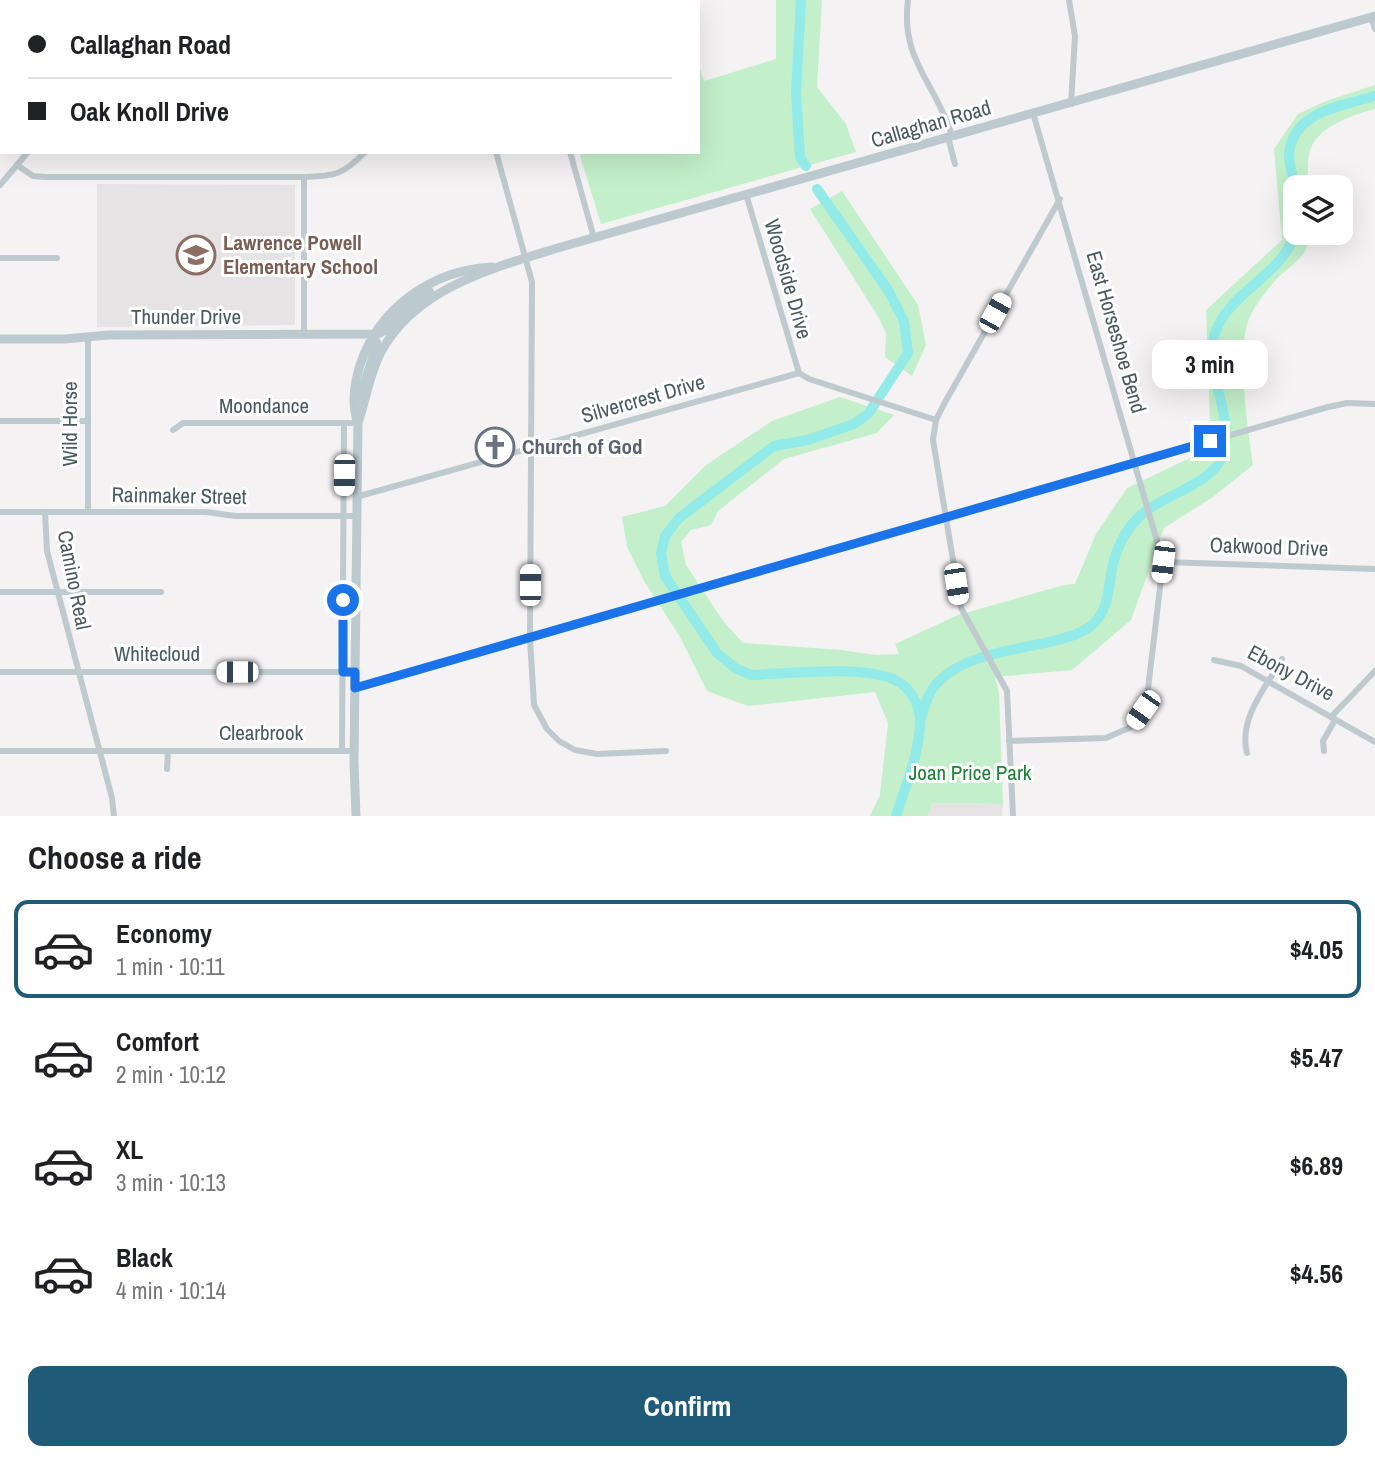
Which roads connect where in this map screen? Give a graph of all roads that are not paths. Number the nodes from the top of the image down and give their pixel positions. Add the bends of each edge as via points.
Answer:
1 (908, 0) edge
2 (1069, 0) edge
3 (1373, 17) edge
4 (1375, 29) edge
5 (1071, 104) junction
6 (1033, 113) junction
7 (950, 136) junction
8 (25, 154) edge
9 (363, 154) edge
10 (497, 154) edge
11 (571, 154) edge
12 (955, 164) dead end
13 (17, 165) junction
14 (304, 177) junction
15 (0, 185) edge
16 (746, 194) junction
17 (1060, 199) junction
18 (594, 238) junction
19 (0, 258) edge
20 (57, 258) dead end
21 (527, 258) junction
22 (497, 267) junction
23 (480, 275) junction
24 (304, 335) junction
25 (348, 335) junction
26 (373, 335) junction
27 (88, 336) junction
28 (0, 340) edge
29 (363, 356) junction
30 (799, 373) junction
31 (1375, 404) edge
32 (359, 420) junction
33 (936, 420) junction
34 (0, 421) edge
35 (88, 421) junction
36 (344, 423) junction
37 (173, 430) dead end
38 (530, 449) junction
39 (1135, 464) junction
40 (356, 498) junction
41 (0, 512) edge
42 (45, 512) junction
43 (88, 512) junction
44 (344, 515) junction
45 (357, 516) junction
46 (945, 519) junction
47 (1163, 562) junction
48 (1375, 569) edge
49 (0, 592) edge
50 (58, 592) junction
51 (161, 592) dead end
52 (530, 639) junction
53 (1282, 659) dead end
54 (1214, 660) dead end
55 (77, 671) junction
56 (1375, 671) edge
57 (0, 672) edge
58 (343, 672) junction
59 (355, 672) junction
60 (1269, 682) junction
61 (355, 688) junction
62 (1333, 718) junction
63 (1009, 741) junction
64 (1375, 742) edge
65 (0, 751) edge
66 (100, 751) junction
67 (168, 751) junction
68 (342, 751) junction
69 (354, 751) junction
70 (666, 751) dead end
71 (1324, 751) dead end
72 (1247, 753) dead end
73 (167, 769) dead end
74 (114, 816) edge
75 (356, 816) edge
76 (1013, 816) edge

1 - 7 street via 910,49 944,110
2 - 5 street via 1075,36
3 - 4 street
3 - 5 main road, Callaghan Road
5 - 6 main road, Callaghan Road
6 - 7 main road, Callaghan Road
6 - 17 street, East Horseshoe Bend
7 - 12 street
7 - 16 main road, Callaghan Road
8 - 13 street
9 - 14 street via 337,175
10 - 21 street
11 - 18 street
13 - 14 street via 33,176 45,177
13 - 15 street
14 - 24 street
16 - 18 main road, Callaghan Road
16 - 30 street, Woodside Drive
17 - 33 street
17 - 39 street, East Horseshoe Bend
18 - 21 main road, Callaghan Road
19 - 20 street
21 - 22 main road, Callaghan Road
21 - 38 street via 532,282
22 - 23 main road, Callaghan Road
22 - 26 main road, Callaghan Road via 466,271 423,287 399,305
23 - 26 main road via 459,279 426,295 383,333
23 - 32 main road, Callaghan Road via 425,303 396,331 373,371
24 - 25 main road, Thunder Drive
24 - 27 main road, Thunder Drive
25 - 26 main road, Thunder Drive
25 - 29 main road via 359,343
26 - 29 main road, Callaghan Road
26 - 32 main road via 377,344 361,387
27 - 28 main road, Thunder Drive
27 - 35 street, Wild Horse
29 - 32 main road, Callaghan Road via 353,410
30 - 33 street
30 - 38 street, Silvercrest Drive
31 - 39 street via 1328,407
32 - 36 street, Moondance
32 - 40 main road, Callaghan Road
33 - 46 street via 934,453
34 - 35 street
35 - 43 street, Wild Horse
36 - 37 street, Moondance via 183,423
36 - 44 street
38 - 40 street, Silvercrest Drive
38 - 52 street
39 - 46 street
39 - 47 street, East Horseshoe Bend
40 - 45 main road, Callaghan Road
41 - 42 street, Rainmaker Street
42 - 43 street, Rainmaker Street
42 - 50 street, Camino Real via 47,551
43 - 44 street, Rainmaker Street
44 - 45 street, Rainmaker Street
44 - 58 street
45 - 59 main road, Callaghan Road
46 - 52 street
46 - 63 street via 958,600 1007,691
47 - 48 street, Oakwood Drive
47 - 63 street via 1146,706 1131,727 1106,738
49 - 50 street
50 - 51 street
50 - 55 street, Camino Real
52 - 61 street
52 - 70 street via 534,705 554,736 587,752
53 - 60 street
54 - 60 street, Ebony Drive via 1236,664
55 - 57 street, Whitecloud
55 - 58 street, Whitecloud
55 - 66 street, Camino Real
56 - 62 street, Ebony Drive
58 - 59 street, Whitecloud
58 - 68 street
59 - 61 main road, Callaghan Road
60 - 62 street, Ebony Drive
60 - 72 street via 1248,720
61 - 69 main road, Callaghan Road
62 - 64 street
62 - 71 street via 1323,741
63 - 76 street
65 - 66 street, Clearbrook
66 - 67 street, Clearbrook
66 - 74 street, Camino Real
67 - 68 street, Clearbrook
67 - 73 street
68 - 69 street, Clearbrook
69 - 75 main road, Callaghan Road

